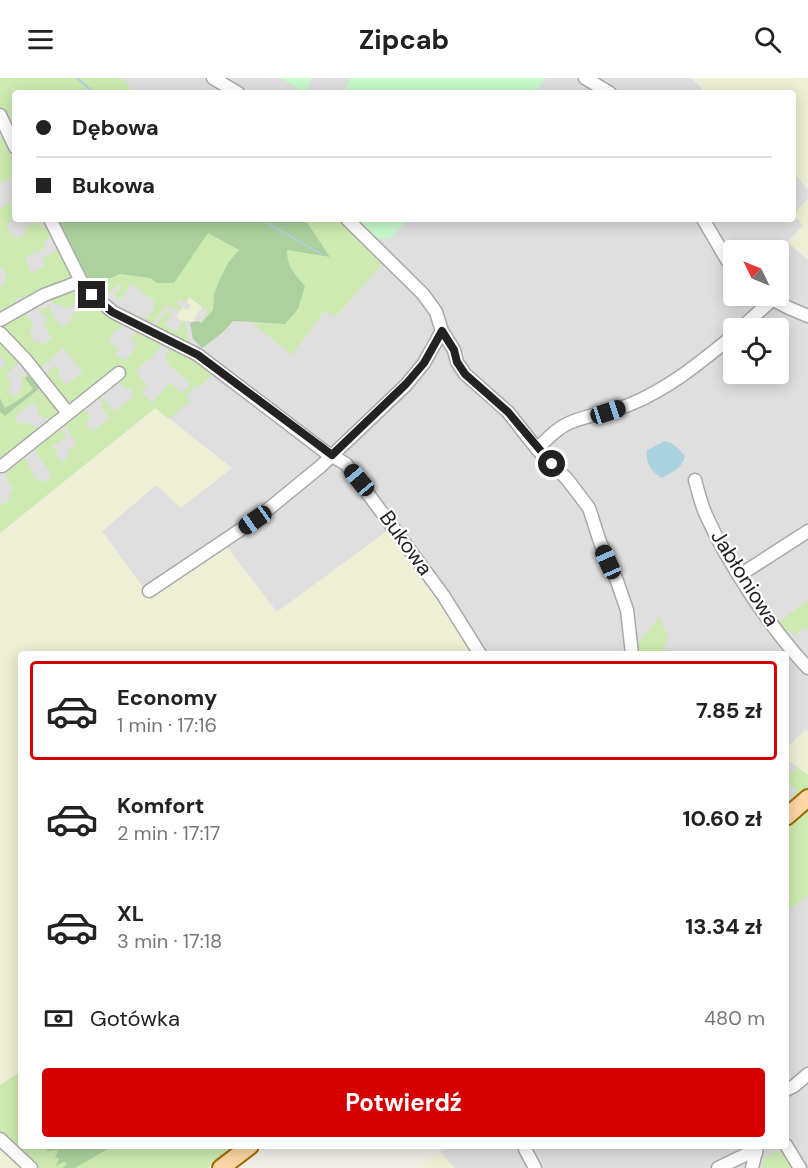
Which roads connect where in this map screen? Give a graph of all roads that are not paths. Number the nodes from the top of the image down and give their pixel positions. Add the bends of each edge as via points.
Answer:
1 (213, 78) edge
2 (585, 78) edge
3 (233, 90) edge
4 (605, 90) edge
5 (0, 117) edge
6 (12, 141) edge
7 (52, 222) edge
8 (350, 222) edge
9 (705, 222) edge
10 (723, 253) edge
11 (81, 281) junction
12 (762, 306) edge
13 (786, 306) edge
14 (808, 316) edge
15 (750, 318) edge
16 (0, 320) edge
17 (442, 331) junction
18 (0, 333) edge
19 (723, 344) edge
20 (119, 373) dead end
21 (68, 413) junction
22 (356, 434) junction
23 (537, 449) junction
24 (332, 455) junction
25 (345, 464) junction
26 (2, 466) dead end
27 (695, 480) dead end
28 (808, 531) edge
29 (740, 575) junction
30 (149, 591) dead end
31 (478, 651) edge
32 (632, 651) edge
33 (808, 668) edge
34 (808, 798) edge
35 (789, 815) edge
36 (808, 1074) edge
37 (789, 1088) edge
38 (0, 1139) edge
39 (246, 1149) edge
40 (525, 1149) dead end
41 (757, 1149) edge
42 (788, 1149) edge
43 (31, 1168) edge
44 (221, 1168) edge
45 (535, 1168) edge
46 (718, 1168) edge
47 (752, 1168) edge
48 (800, 1168) edge

1 - 3 street
2 - 4 street
5 - 6 street
7 - 11 street, Bukowa
8 - 17 street via 423,294 436,312
9 - 10 street
11 - 16 street via 44,295
11 - 24 street, Bukowa via 112,312 198,355
12 - 15 street
13 - 14 street
17 - 22 street via 424,363
17 - 23 street via 465,374 508,412
18 - 21 street
19 - 23 street via 660,390 631,405 573,421
20 - 21 street
21 - 26 street
22 - 24 street
22 - 25 street via 346,448
23 - 32 street via 589,508 627,610
24 - 25 street, Bukowa
24 - 30 street via 255,520
25 - 31 street, Bukowa via 443,595
27 - 29 street, Jabłoniowa via 705,514
28 - 29 street
29 - 33 street, Jabłoniowa via 791,650
34 - 35 main road
36 - 37 street
38 - 43 street
39 - 44 main road
40 - 45 street
41 - 46 street
41 - 47 street
42 - 48 street

